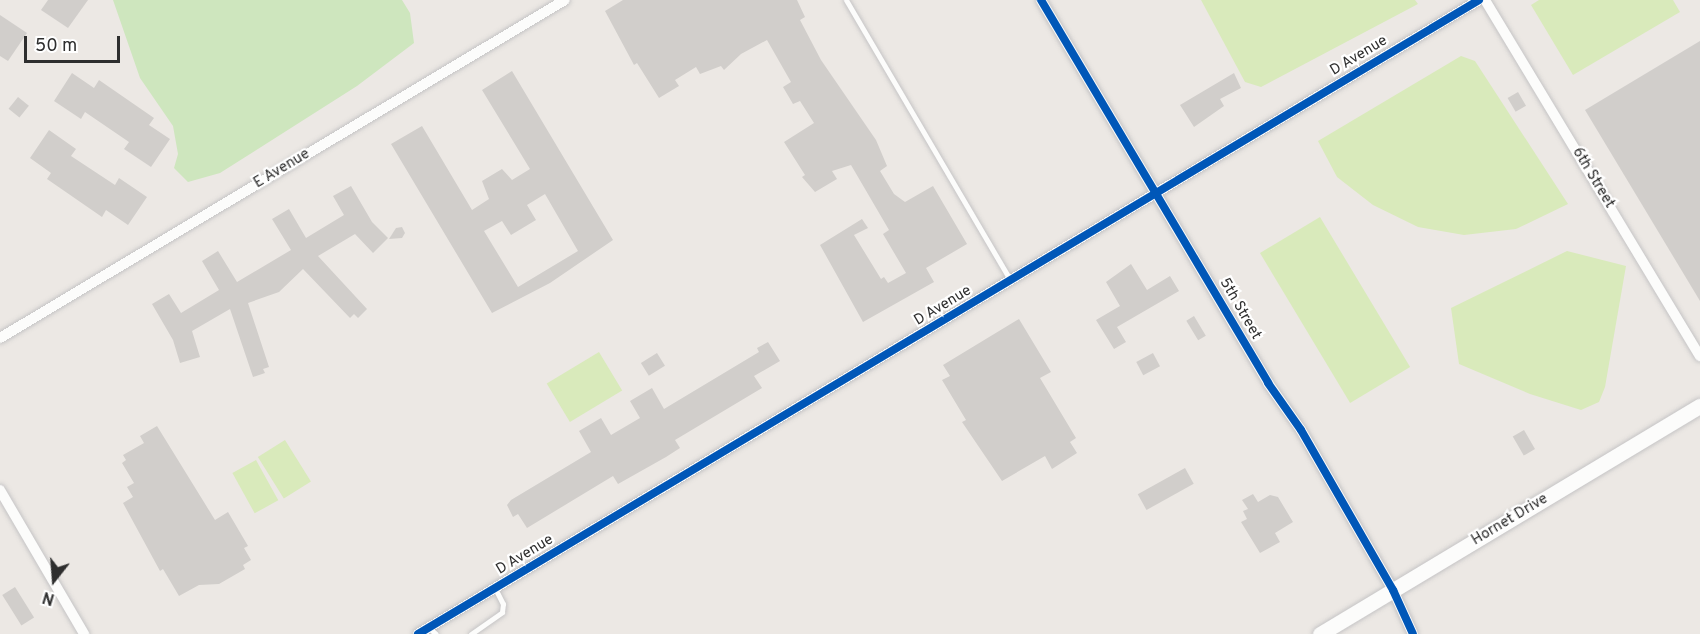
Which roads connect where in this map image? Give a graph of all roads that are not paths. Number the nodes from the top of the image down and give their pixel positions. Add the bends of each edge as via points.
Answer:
1 (565, 0) edge
2 (846, 0) edge
3 (1041, 0) edge
4 (1479, 0) edge
5 (1485, 0) edge
6 (1155, 191) junction
7 (1011, 281) junction
8 (0, 338) edge
9 (1700, 356) edge
10 (1700, 406) edge
11 (0, 490) edge
12 (495, 588) junction
13 (1393, 590) junction
14 (433, 631) edge
15 (84, 634) edge
16 (418, 634) edge
17 (471, 634) edge
18 (1320, 634) edge
19 (1413, 634) edge

1 - 8 street, E Avenue
2 - 7 lane
3 - 6 street, 5th Street
4 - 6 street, D Avenue
5 - 9 street, 6th Street
6 - 7 street, D Avenue
6 - 13 street, 5th Street
7 - 12 street, D Avenue
10 - 13 main road, Hornet Drive
11 - 15 street
12 - 14 street, D Avenue
12 - 17 lane via 503,604 502,612
13 - 18 main road, Hornet Drive
13 - 19 street, 5th Street
14 - 16 street, D Avenue

